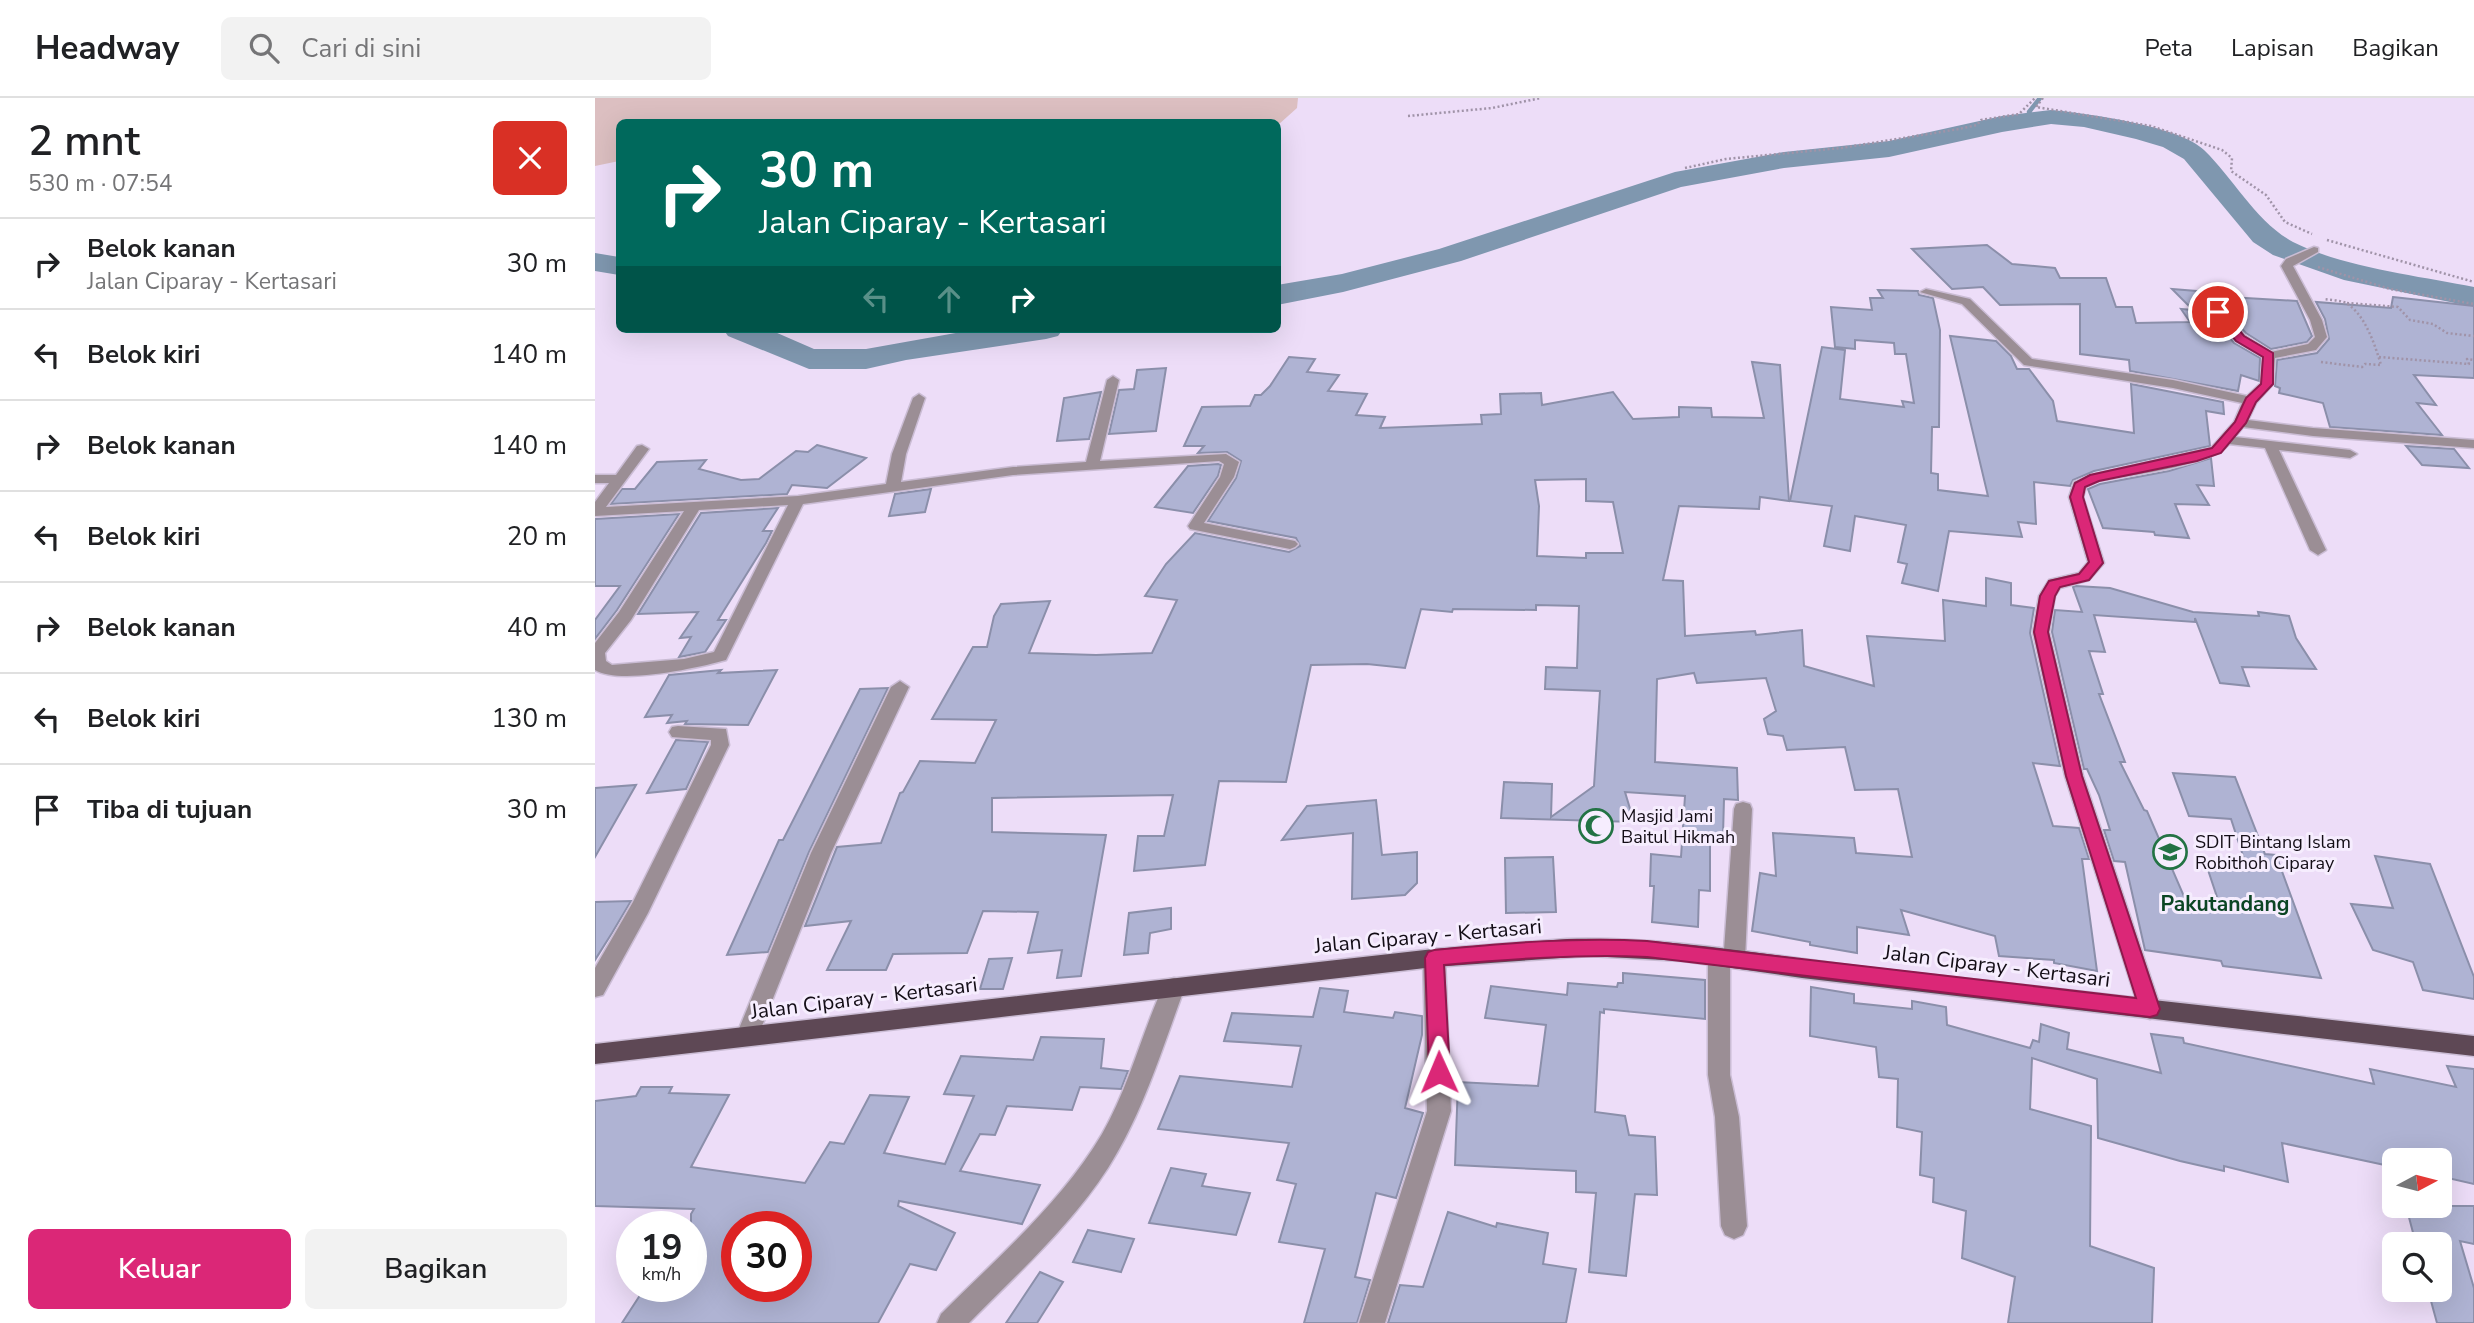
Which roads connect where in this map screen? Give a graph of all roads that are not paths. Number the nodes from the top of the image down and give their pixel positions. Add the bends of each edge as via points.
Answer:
1 (2314, 250) dead end
2 (1926, 292) dead end
3 (2218, 312) dead end
4 (2269, 356) junction
5 (1113, 380) dead end
6 (919, 398) dead end
7 (2251, 401) junction
8 (2240, 423) junction
9 (2228, 440) junction
10 (2474, 444) edge
11 (2270, 445) junction
12 (642, 449) dead end
13 (2350, 454) dead end
14 (1092, 464) junction
15 (595, 479) edge
16 (618, 479) junction
17 (893, 486) junction
18 (798, 500) junction
19 (694, 507) junction
20 (595, 512) edge
21 (1290, 544) dead end
22 (2318, 550) dead end
23 (596, 654) edge
24 (900, 687) dead end
25 (678, 732) dead end
26 (1743, 809) dead end
27 (1434, 958) junction
28 (1727, 958) junction
29 (1174, 987) junction
30 (595, 988) edge
31 (2150, 1009) junction
32 (747, 1036) junction
33 (2474, 1046) edge
34 (595, 1054) edge
35 (1734, 1226) dead end
36 (950, 1323) edge
37 (1372, 1323) edge

1 - 4 street via 2287,266 2321,337 2312,348
2 - 7 street via 1966,301 2028,362
3 - 4 street via 2240,338
4 - 7 street via 2267,384
5 - 14 street
6 - 17 street
7 - 8 street
8 - 9 street
8 - 10 street
9 - 11 street
9 - 31 street via 2217,451 2079,485 2076,497 2097,563 2084,577 2055,584 2044,608 2041,632 2074,776
11 - 13 street
11 - 22 street
12 - 16 street
14 - 17 street
14 - 21 street via 1221,457 1232,461 1227,477 1195,526
15 - 16 street
16 - 20 street
17 - 18 street
18 - 19 street
18 - 23 street via 720,656 684,665 609,671 598,664
19 - 20 street
19 - 23 street
24 - 32 street via 821,853
25 - 30 street via 720,734 720,745 641,907
26 - 28 street
27 - 28 main road, Jalan Ciparay - Kertasari via 1611,947
27 - 29 main road, Jalan Ciparay - Kertasari
27 - 37 street via 1439,1111
28 - 31 main road, Jalan Ciparay - Kertasari
28 - 35 street via 1719,1075 1727,1117
29 - 32 main road, Jalan Ciparay - Kertasari
29 - 36 street via 1129,1106 1098,1162 1040,1231
31 - 33 main road, Jalan Ciparay - Kertasari
32 - 34 main road, Jalan Ciparay - Kertasari

